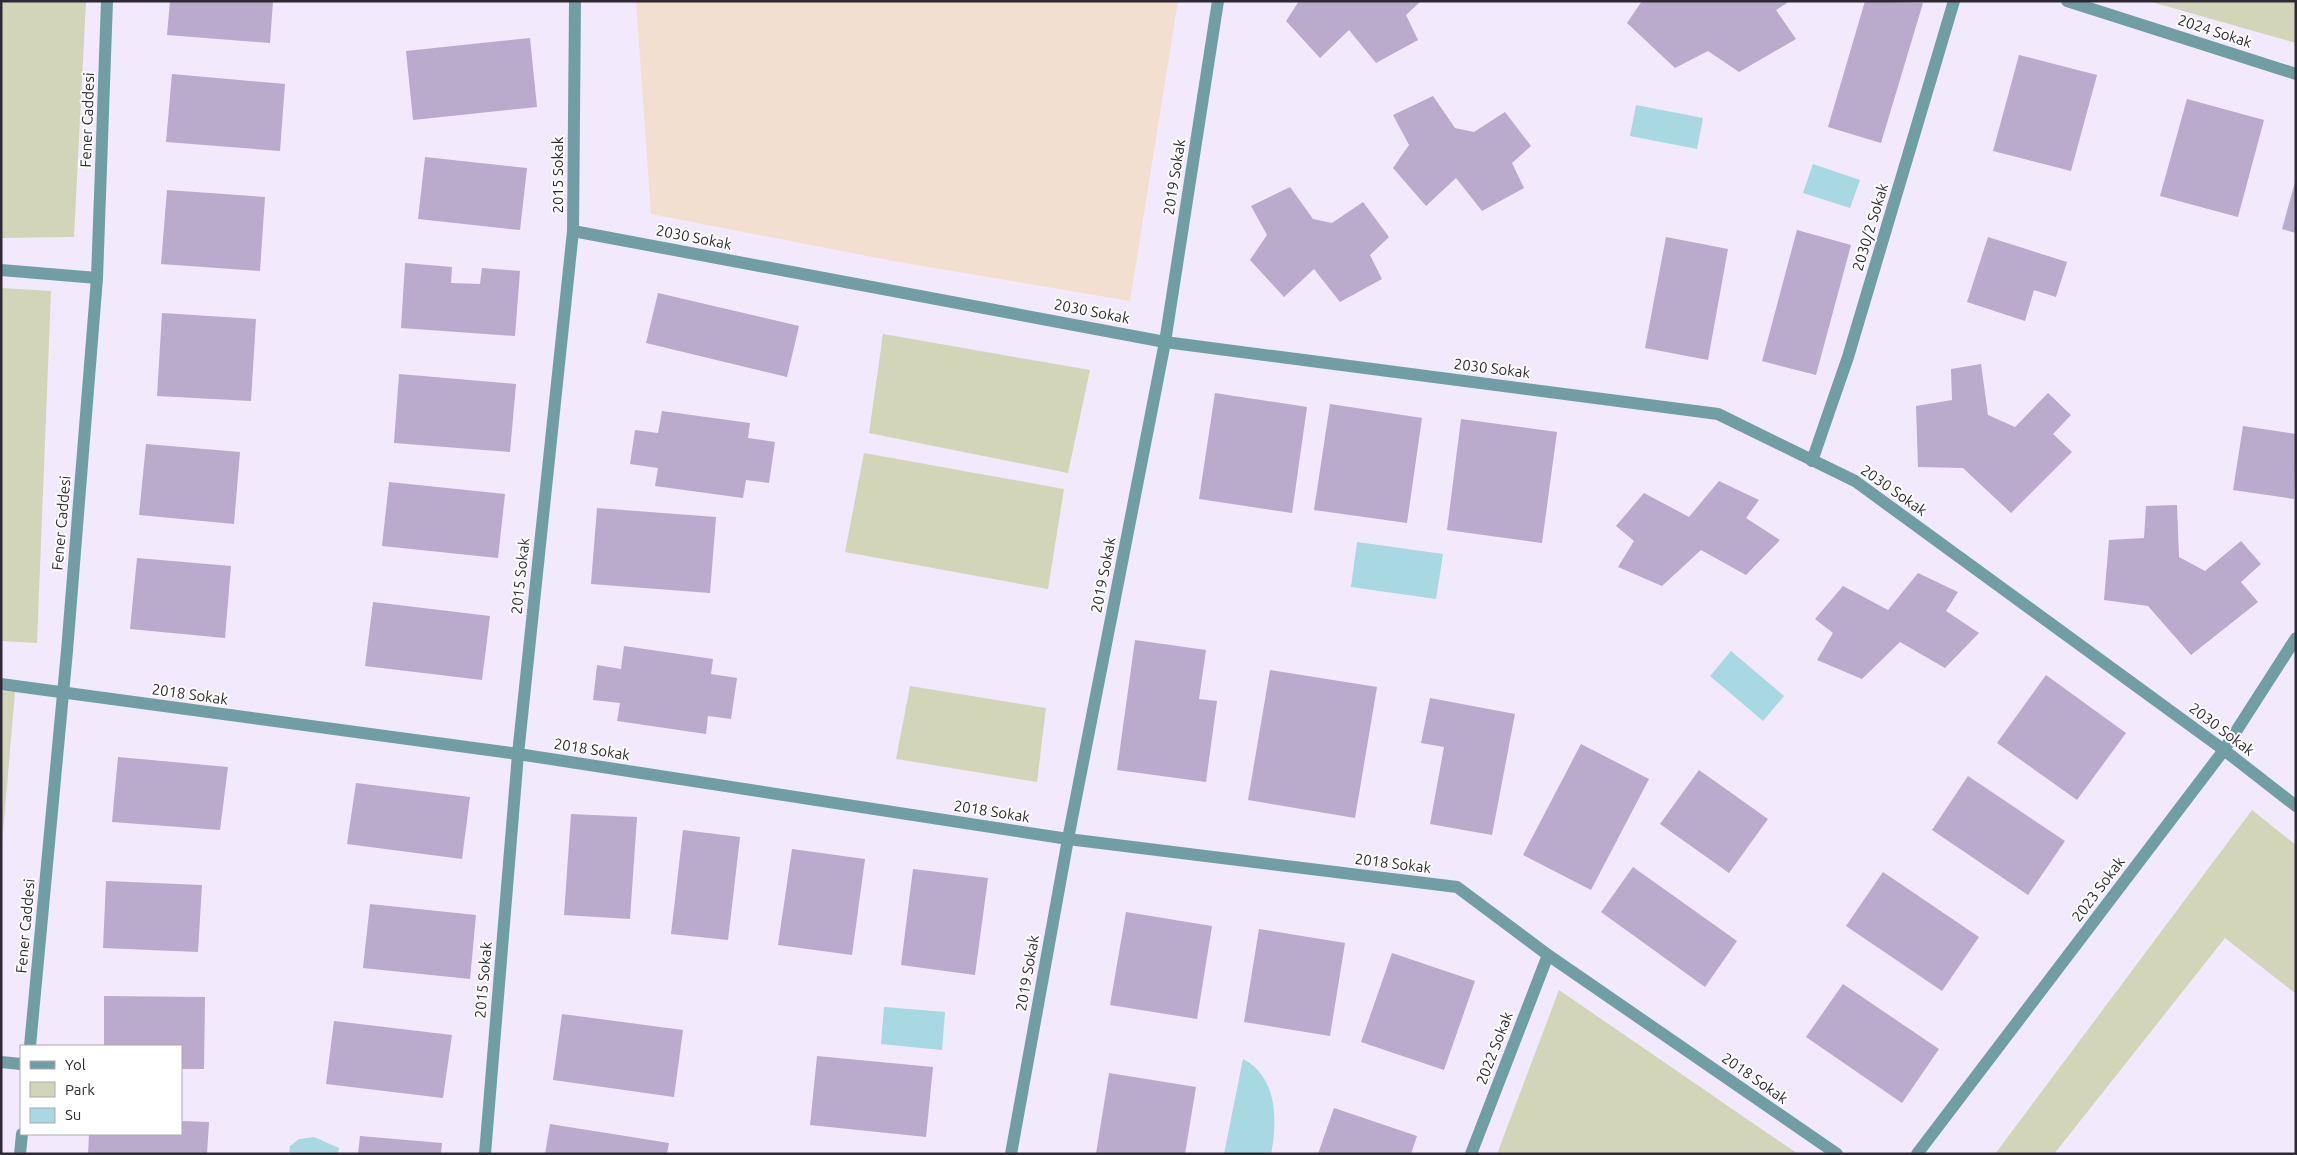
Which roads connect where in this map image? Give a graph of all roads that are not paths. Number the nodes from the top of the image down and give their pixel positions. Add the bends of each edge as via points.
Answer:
1 (107, 1) edge
2 (575, 1) edge
3 (1218, 1) edge
4 (1954, 1) edge
5 (2066, 1) edge
6 (2296, 74) edge
7 (573, 231) junction
8 (1, 270) edge
9 (97, 278) junction
10 (1166, 342) junction
11 (1812, 460) junction
12 (2296, 638) edge
13 (1, 684) edge
14 (64, 694) junction
15 (2224, 750) junction
16 (518, 754) junction
17 (2296, 806) edge
18 (1068, 839) junction
19 (1548, 955) junction
20 (30, 1045) edge
21 (1, 1062) edge
22 (20, 1064) edge
23 (22, 1135) edge
24 (20, 1154) edge
25 (485, 1154) edge
26 (1011, 1154) edge
27 (1471, 1154) edge
28 (1837, 1154) edge
29 (1917, 1154) edge

1 - 9 street, Fener Caddesi
2 - 7 street, 2015 Sokak
3 - 10 street, 2019 Sokak
4 - 11 street, 2030/2 Sokak via 1848,357
5 - 6 street, 2024 Sokak
7 - 10 street, 2030 Sokak
7 - 16 street, 2015 Sokak
8 - 9 street
9 - 14 street, Fener Caddesi
10 - 11 street, 2030 Sokak via 1718,414
10 - 18 street, 2019 Sokak
11 - 15 street, 2030 Sokak via 1855,481
12 - 15 street, 2023 Sokak
13 - 14 street, 2018 Sokak
14 - 16 street, 2018 Sokak
14 - 20 street, Fener Caddesi
15 - 17 street, 2030 Sokak
15 - 29 street, 2023 Sokak
16 - 18 street, 2018 Sokak
16 - 25 street, 2015 Sokak
18 - 19 street, 2018 Sokak via 1457,887
18 - 26 street, 2019 Sokak
19 - 27 street, 2022 Sokak
19 - 28 street, 2018 Sokak
21 - 22 street
23 - 24 street

